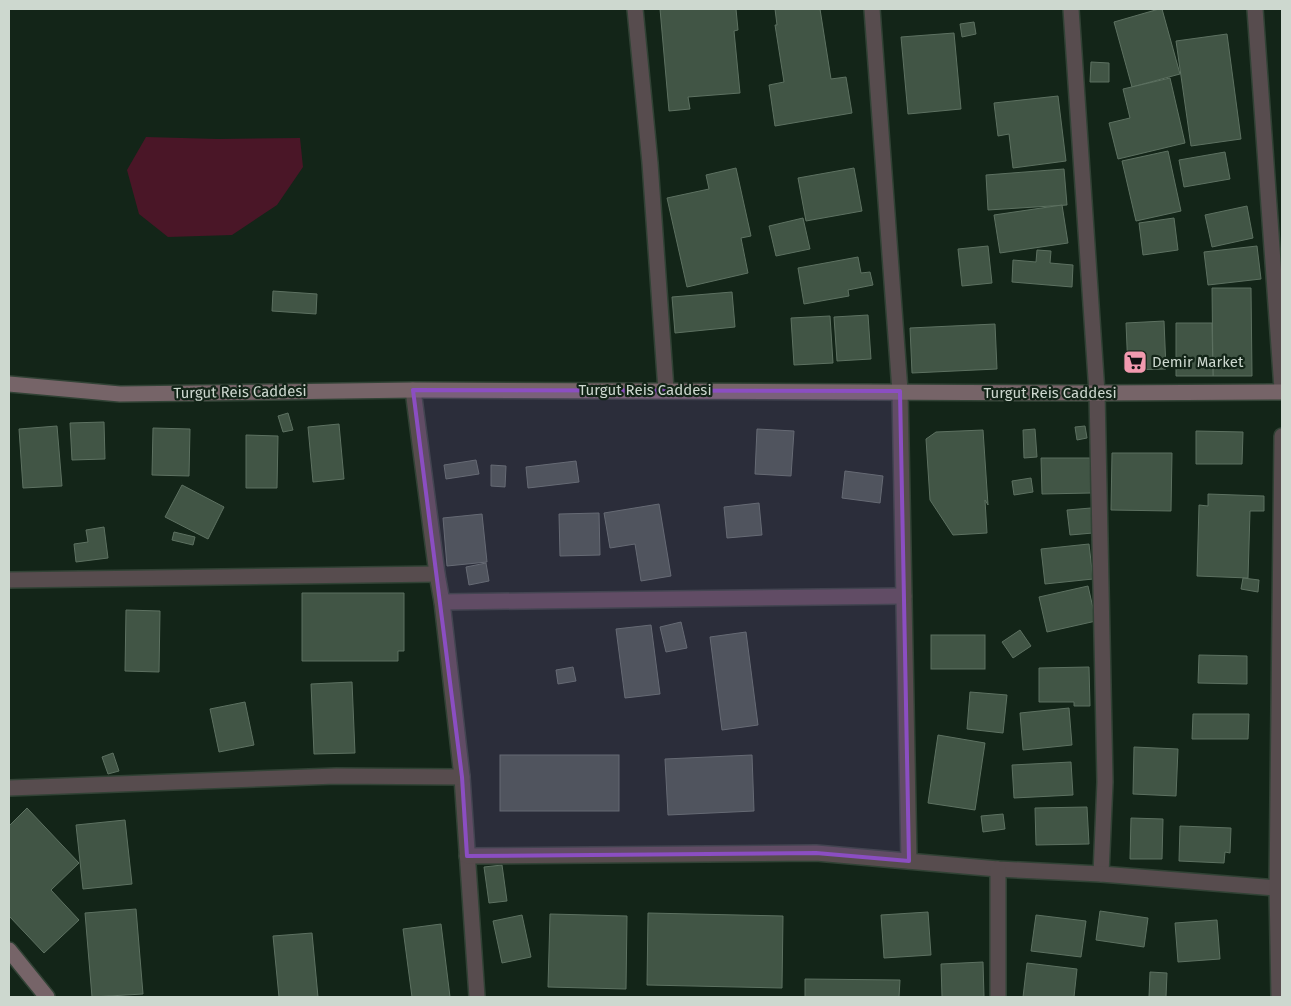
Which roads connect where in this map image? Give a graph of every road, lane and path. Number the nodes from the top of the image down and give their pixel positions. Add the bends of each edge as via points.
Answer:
1 (635, 9) edge
2 (872, 9) edge
3 (1071, 9) edge
4 (1255, 9) edge
5 (9, 384) edge
6 (413, 390) junction
7 (666, 390) junction
8 (900, 391) junction
9 (1282, 391) edge
10 (1097, 393) junction
11 (1282, 436) edge
12 (437, 574) junction
13 (9, 580) edge
14 (904, 596) junction
15 (442, 602) junction
16 (462, 776) junction
17 (9, 788) edge
18 (467, 856) junction
19 (909, 861) junction
20 (998, 869) junction
21 (1101, 874) junction
22 (1277, 888) junction
23 (9, 950) edge
24 (47, 997) edge
25 (476, 997) edge
26 (998, 997) edge
27 (1278, 997) edge

1 - 7 street
2 - 8 street
3 - 10 street
4 - 9 street
5 - 6 street, Turgut Reis Caddesi via 120,394
6 - 7 street, Turgut Reis Caddesi
6 - 12 street
7 - 8 street, Turgut Reis Caddesi
8 - 10 street, Turgut Reis Caddesi
8 - 14 street
9 - 10 street, Turgut Reis Caddesi
10 - 21 street via 1105,782
11 - 22 street
12 - 13 street
12 - 15 street
14 - 15 street
14 - 19 street
15 - 16 street
16 - 17 street via 336,776
16 - 18 street
18 - 19 street via 816,852
18 - 25 street
19 - 20 street
20 - 21 street
20 - 26 street
21 - 22 street
22 - 27 street
23 - 24 street

